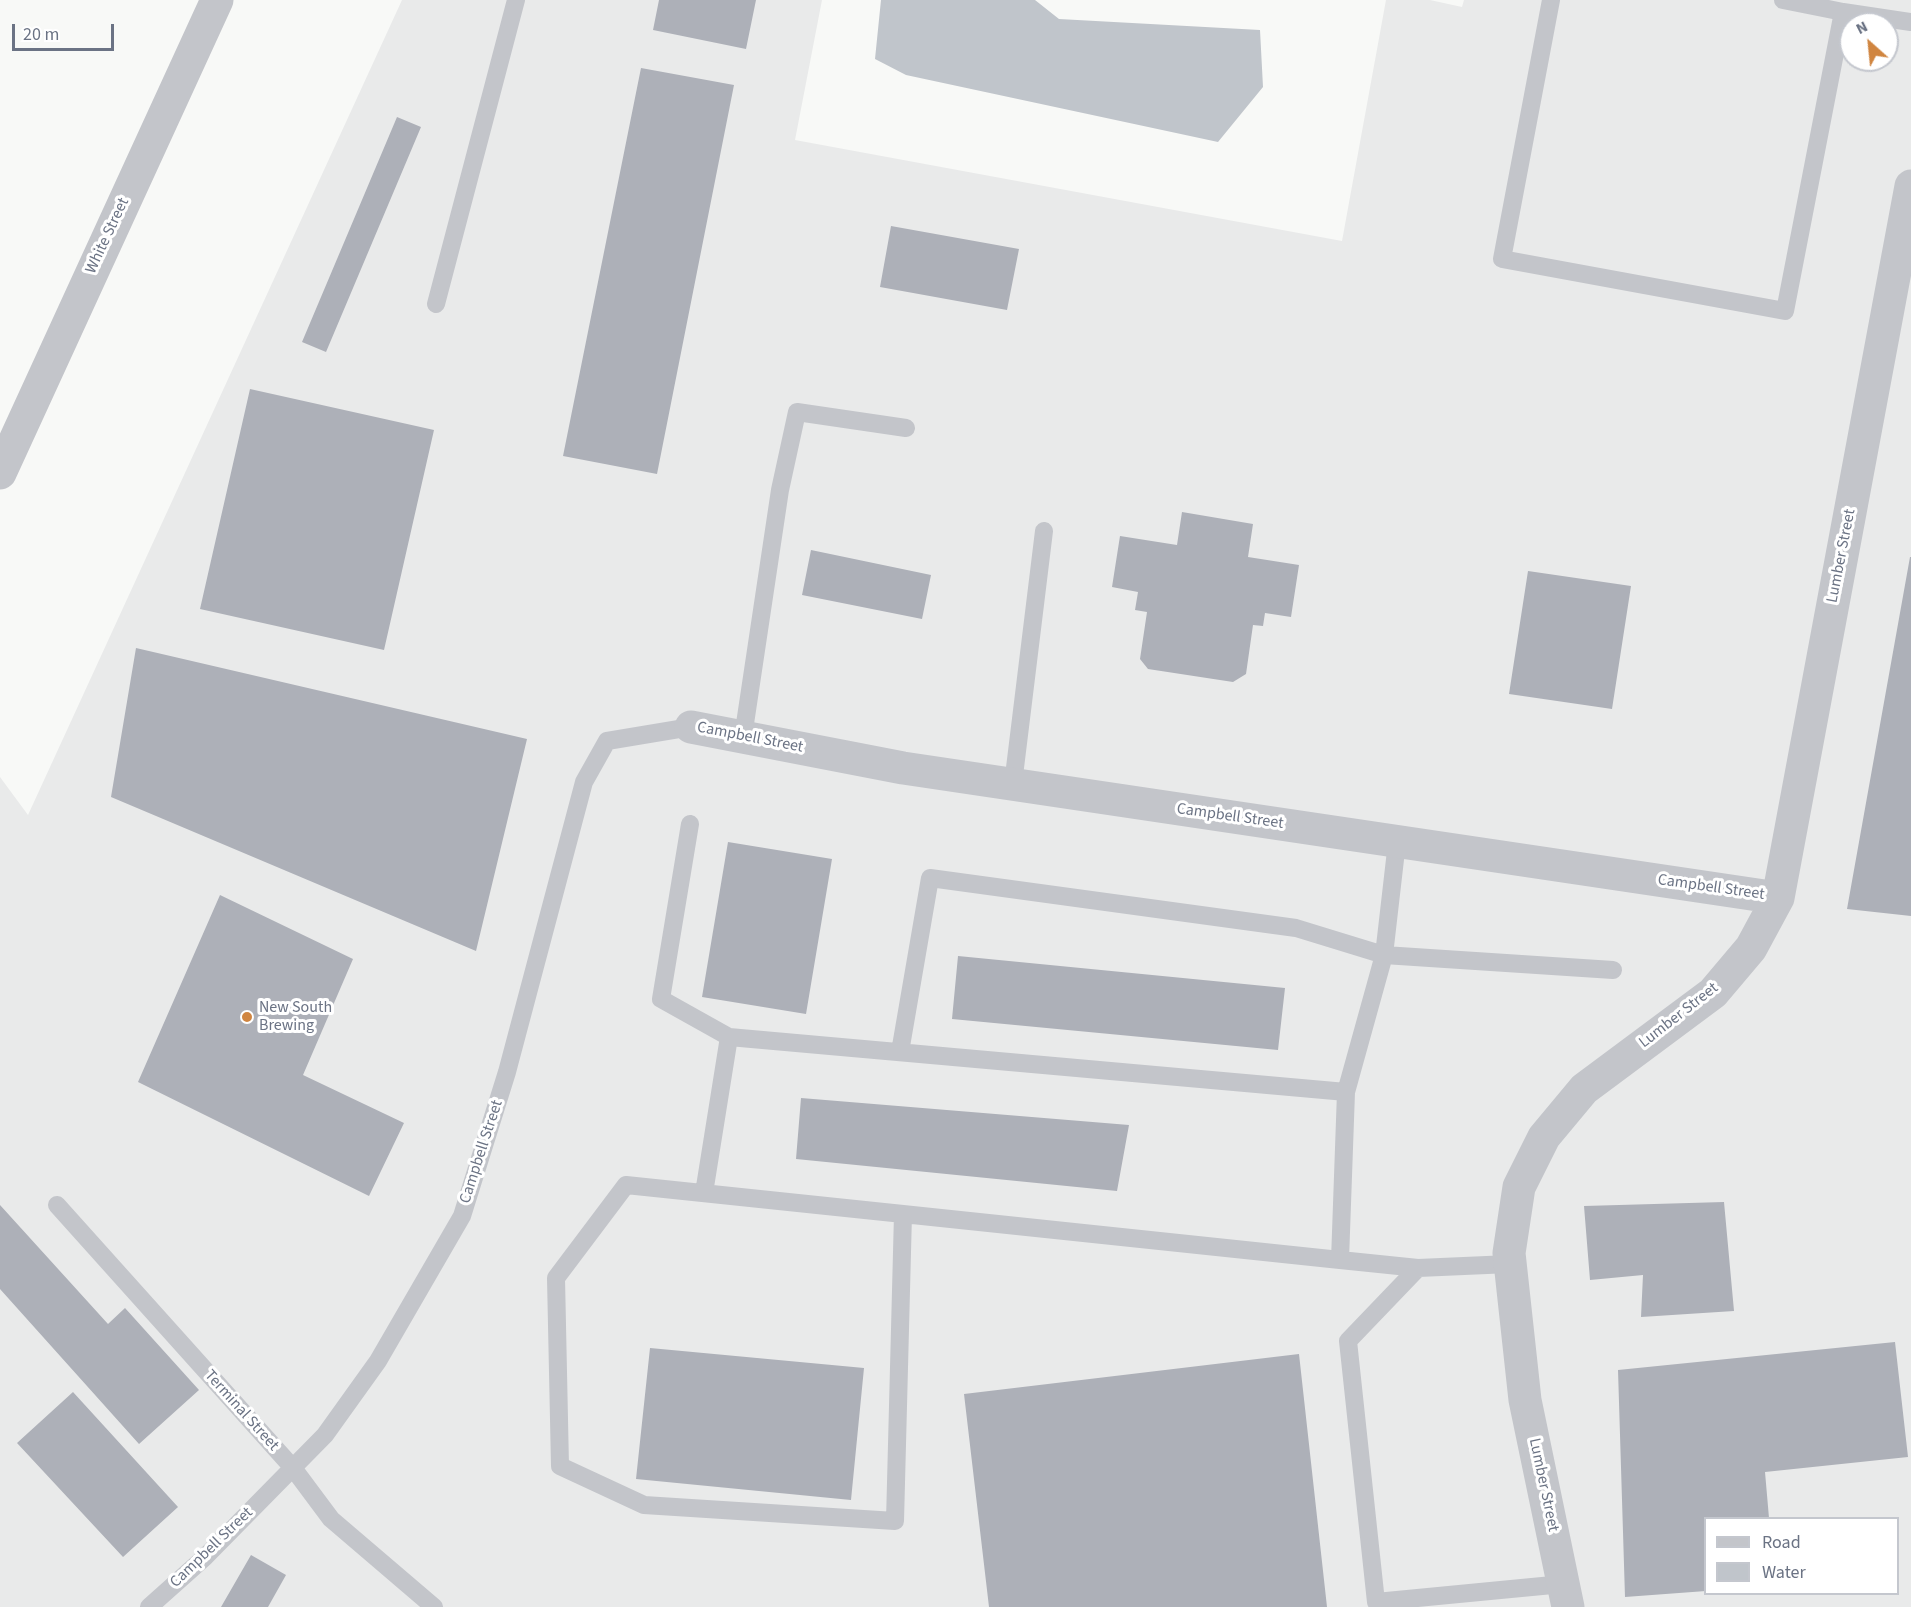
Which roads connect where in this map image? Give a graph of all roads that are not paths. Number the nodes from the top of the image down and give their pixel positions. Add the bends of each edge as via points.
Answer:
1 (217, 0) edge
2 (516, 0) edge
3 (1551, 0) edge
4 (1783, 0) edge
5 (1843, 12) edge
6 (1839, 33) edge
7 (1911, 186) edge
8 (436, 304) dead end
9 (906, 428) dead end
10 (0, 473) edge
11 (1044, 531) dead end
12 (691, 726) joint
13 (743, 737) junction
14 (1013, 784) junction
15 (690, 824) dead end
16 (1397, 842) junction
17 (1778, 898) junction
18 (1384, 956) junction
19 (1613, 970) dead end
20 (729, 1037) junction
21 (900, 1052) junction
22 (1346, 1092) junction
23 (704, 1193) junction
24 (57, 1205) dead end
25 (903, 1214) junction
26 (1340, 1260) junction
27 (1510, 1264) junction
28 (1418, 1268) junction
29 (293, 1468) junction
30 (1566, 1595) edge
31 (149, 1607) edge
32 (434, 1607) edge

1 - 10 street, White Street
2 - 8 lane
3 - 6 lane via 1502,259 1785,311
4 - 5 lane
7 - 17 street, Lumber Street
9 - 13 lane via 797,412 780,490
11 - 14 lane
12 - 13 street, Campbell Street
12 - 29 lane, Campbell Street via 607,741 584,782 507,1072 462,1216 378,1361 326,1435
13 - 14 street, Campbell Street via 903,768
14 - 16 street, Campbell Street
15 - 20 lane via 662,999
16 - 17 street, Campbell Street
16 - 18 lane
17 - 27 street, Lumber Street via 1751,948 1713,993 1584,1089 1544,1137 1519,1187
18 - 19 lane
18 - 21 lane via 1296,928 930,878
18 - 22 lane
20 - 21 lane
20 - 23 lane
21 - 22 lane
22 - 26 lane
23 - 25 lane
23 - 25 lane via 626,1185 556,1278 560,1466 644,1505 894,1521
24 - 29 lane, Terminal Street
25 - 26 lane
26 - 28 lane
27 - 28 lane
27 - 30 street, Lumber Street via 1525,1400
28 - 30 lane via 1348,1341 1376,1602
29 - 31 lane, Campbell Street
29 - 32 lane, Terminal Street via 331,1519

